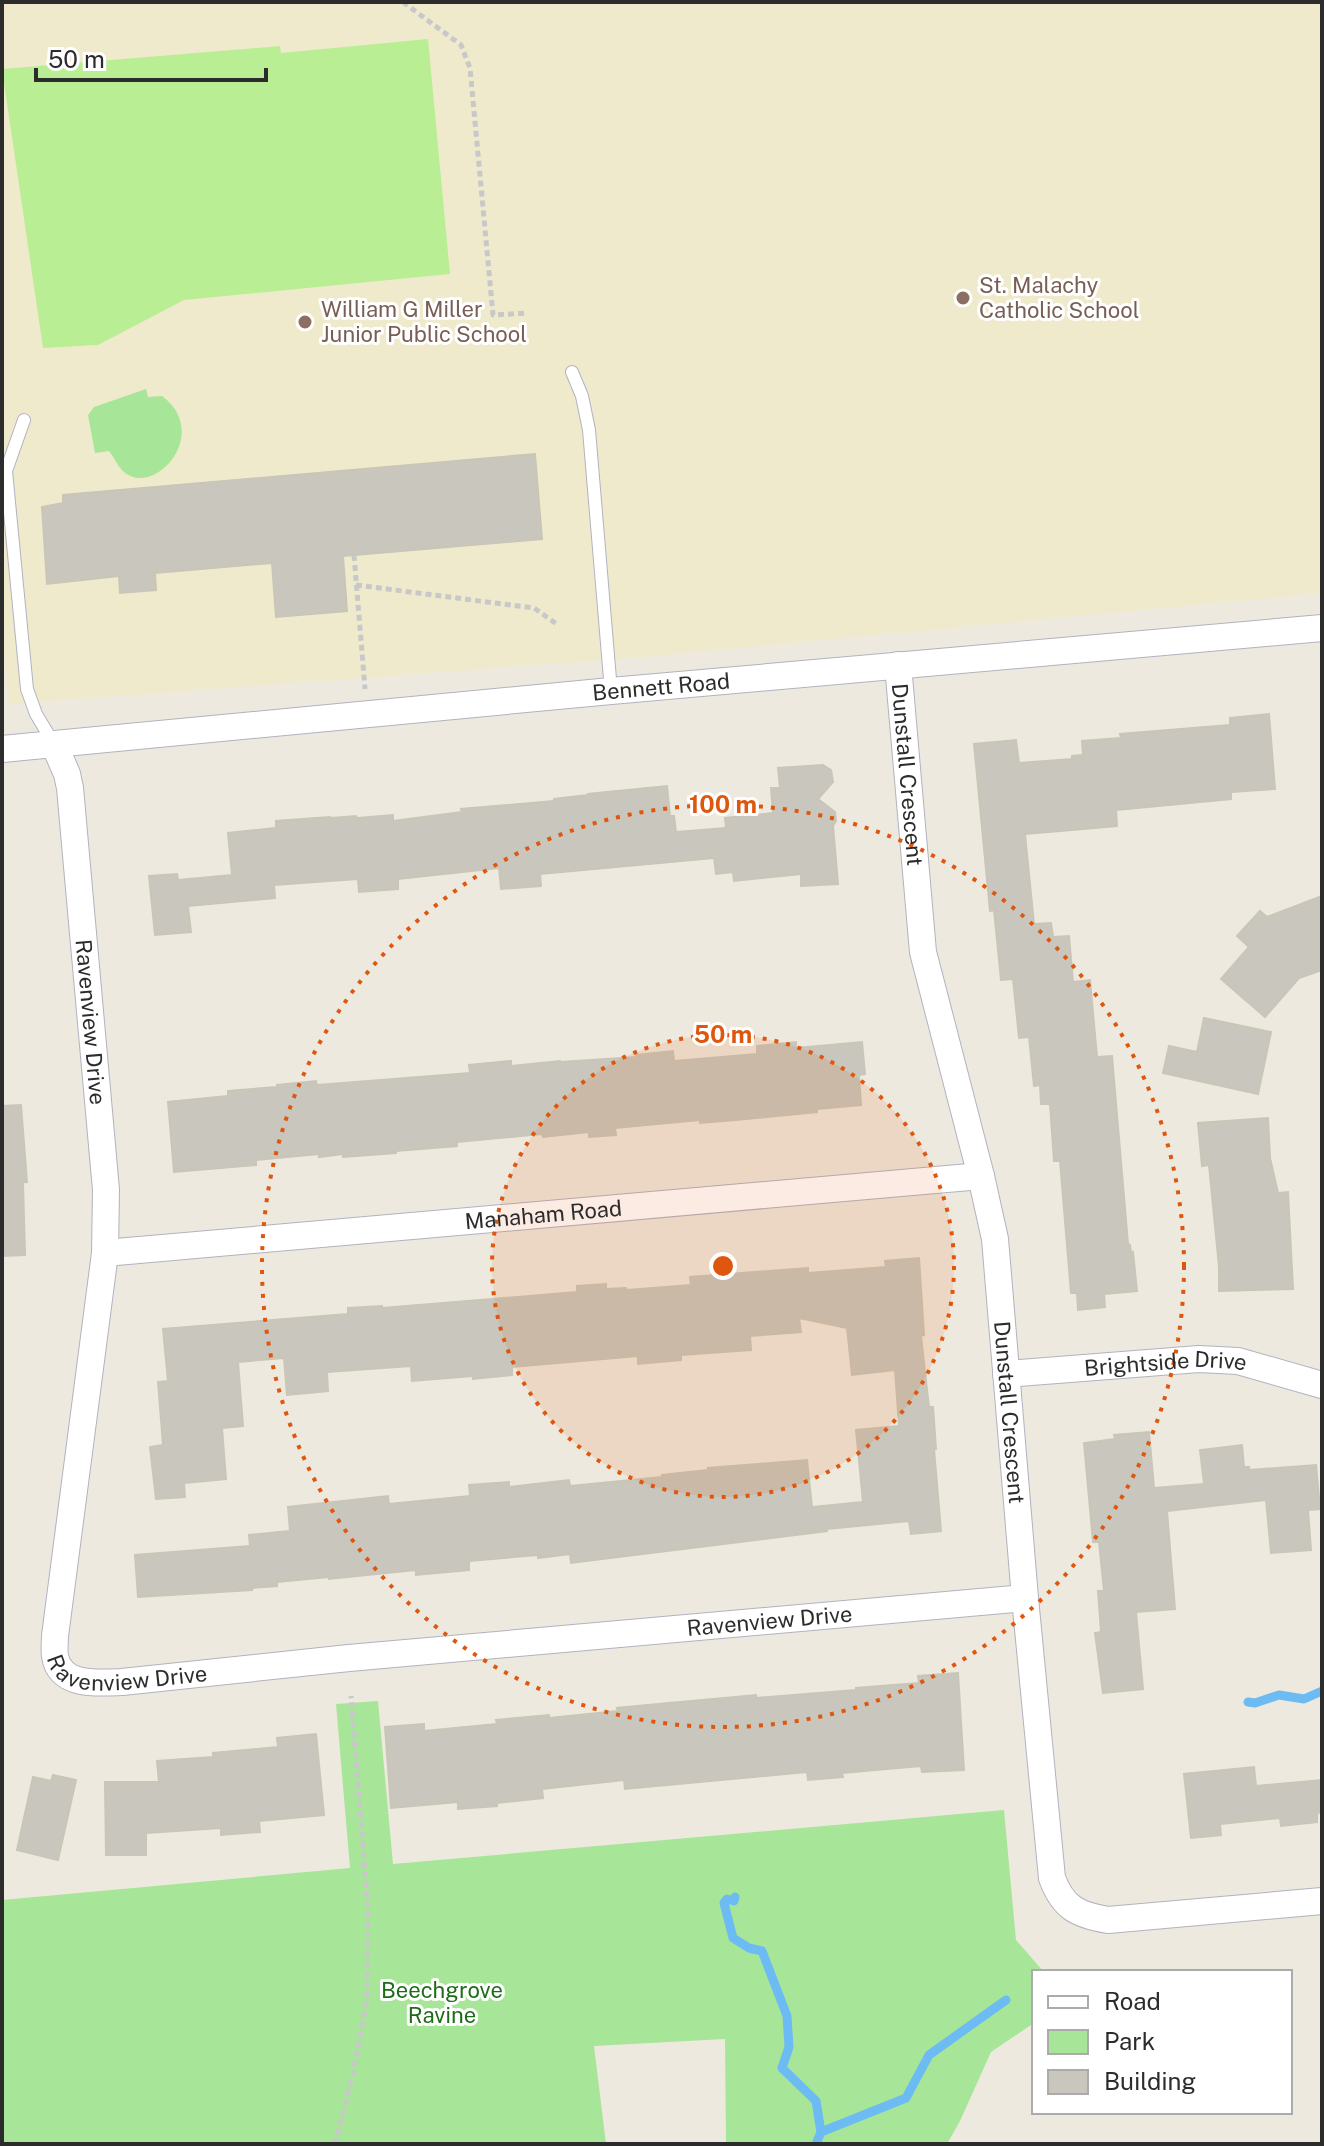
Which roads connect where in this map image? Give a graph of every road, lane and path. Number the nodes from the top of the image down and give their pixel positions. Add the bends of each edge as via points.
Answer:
1 (403, 2) edge
2 (528, 313) dead end
3 (572, 372) dead end
4 (24, 420) dead end
5 (354, 555) dead end
6 (356, 585) junction
7 (558, 625) dead end
8 (1322, 628) edge
9 (898, 665) junction
10 (611, 691) junction
11 (367, 714) junction
12 (54, 744) junction
13 (2, 749) edge
14 (981, 1176) junction
15 (105, 1253) junction
16 (1006, 1374) junction
17 (1322, 1385) edge
18 (1025, 1598) junction
19 (351, 1696) dead end
20 (1322, 1901) edge
21 (335, 2144) edge

1 - 2 path via 461,45 470,68 493,315
3 - 10 lane via 589,430
4 - 12 lane via 6,471 27,689
5 - 6 path
6 - 7 path via 534,608
6 - 11 path
8 - 9 street, Bennett Road
9 - 10 street, Bennett Road
9 - 14 street, Dunstall Crescent via 923,952
10 - 11 street, Bennett Road
11 - 12 street, Bennett Road
12 - 13 street, Bennett Road
12 - 15 street, Ravenview Drive via 70,788 106,1190
14 - 15 street, Manaham Road
14 - 16 street, Dunstall Crescent via 995,1239
15 - 18 street, Ravenview Drive via 55,1636 55,1658 64,1674 78,1681 122,1682
16 - 17 street, Brightside Drive via 1199,1359 1238,1361
16 - 18 street, Dunstall Crescent
18 - 20 street, Dunstall Crescent via 1052,1878 1067,1905 1081,1914 1125,1920
19 - 21 path via 368,1911 367,1998

